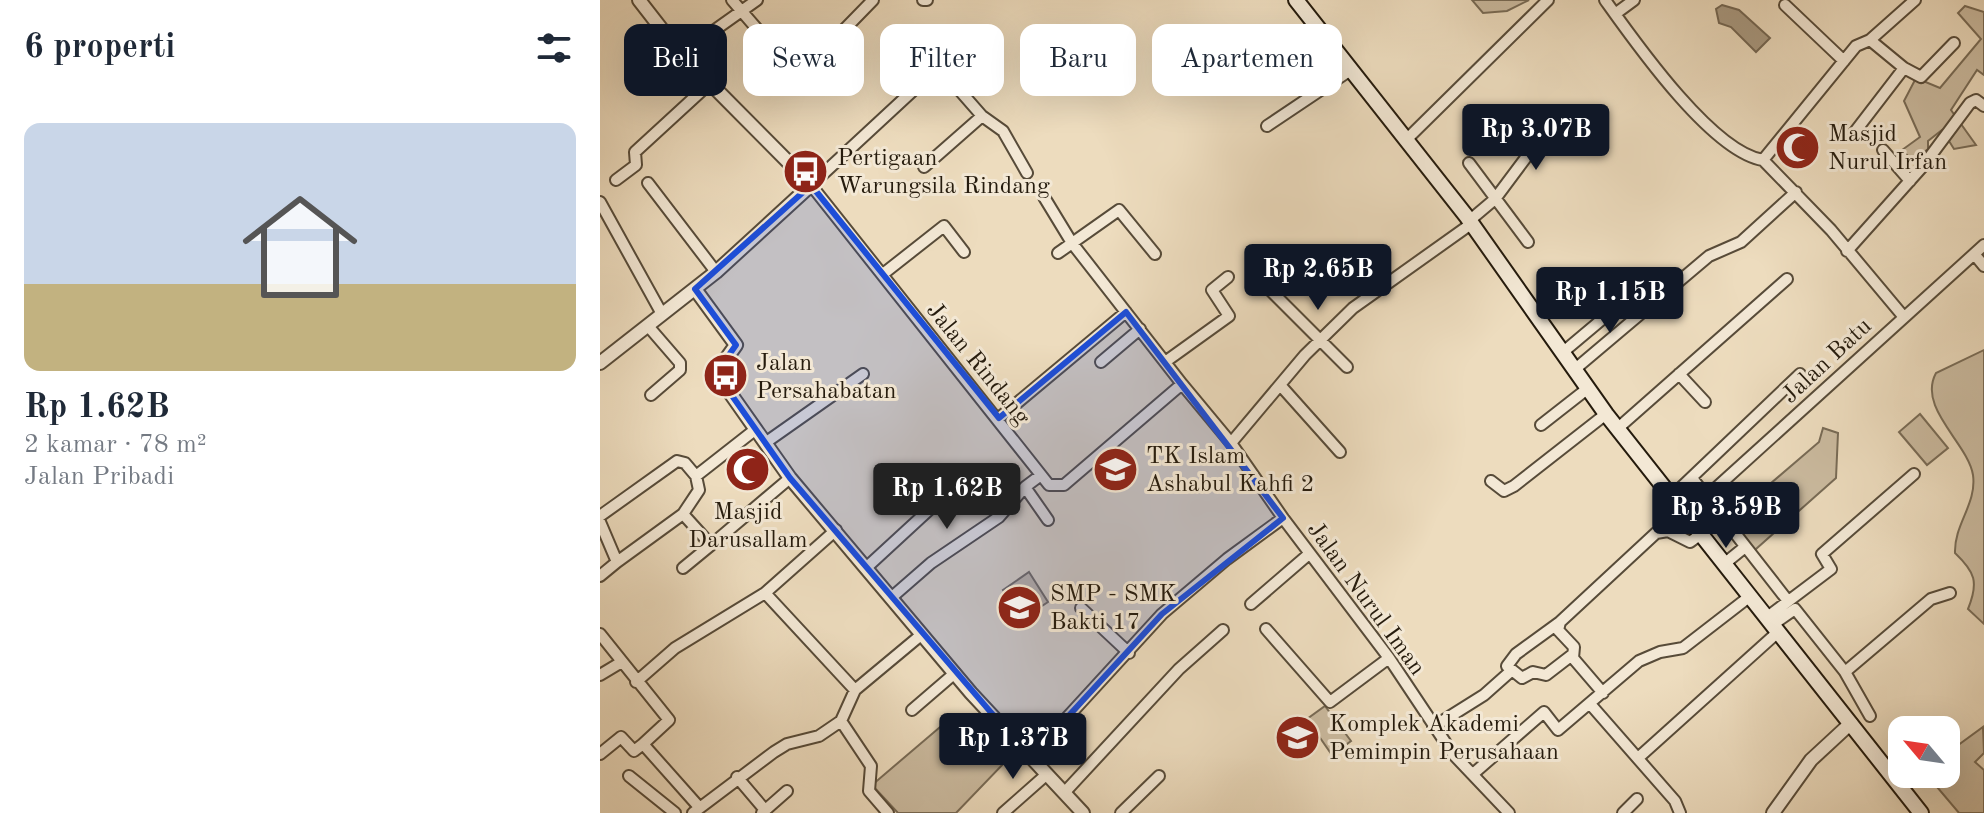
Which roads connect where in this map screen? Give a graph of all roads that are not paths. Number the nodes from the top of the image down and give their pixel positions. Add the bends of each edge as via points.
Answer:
1 (639, 0) edge
2 (732, 0) edge
3 (757, 0) edge
4 (873, 0) edge
5 (1296, 0) edge
6 (1548, 0) edge
7 (1605, 0) edge
8 (1634, 0) edge
9 (1915, 0) edge
10 (1785, 5) dead end
11 (743, 13) junction
12 (1615, 14) junction
13 (658, 24) edge
14 (726, 24) edge
15 (1870, 40) junction
16 (1954, 43) dead end
17 (1844, 61) junction
18 (1904, 68) junction
19 (1349, 71) junction
20 (696, 96) edge
21 (721, 96) edge
22 (1984, 106) edge
23 (982, 116) junction
24 (1557, 116) dead end
25 (1267, 126) dead end
26 (1854, 133) dead end
27 (1413, 134) junction
28 (1883, 150) dead end
29 (1763, 160) junction
30 (1469, 163) dead end
31 (924, 167) dead end
32 (1027, 173) dead end
33 (616, 180) dead end
34 (1910, 181) junction
35 (648, 183) dead end
36 (811, 185) junction
37 (1796, 192) junction
38 (1044, 197) dead end
39 (1495, 199) junction
40 (600, 202) edge
41 (1472, 220) junction
42 (1528, 242) dead end
43 (1072, 243) junction
44 (1984, 245) edge
45 (1847, 251) junction
46 (964, 252) dead end
47 (1058, 253) dead end
48 (1155, 254) dead end
49 (1975, 255) junction
50 (1984, 266) edge
51 (716, 272) junction
52 (883, 274) junction
53 (1228, 277) dead end
54 (1787, 279) dead end
55 (695, 289) junction
56 (1271, 291) dead end
57 (1631, 295) dead end
58 (1126, 312) junction
59 (662, 314) junction
60 (1903, 316) junction
61 (648, 326) junction
62 (1140, 329) junction
63 (1321, 338) junction
64 (1568, 348) junction
65 (1101, 362) dead end
66 (1165, 362) junction
67 (600, 363) edge
68 (1347, 367) dead end
69 (1576, 369) junction
70 (863, 374) dead end
71 (1679, 374) junction
72 (1800, 374) dead end
73 (1182, 384) junction
74 (1281, 386) junction
75 (1587, 389) junction
76 (651, 395) dead end
77 (1705, 402) dead end
78 (1606, 414) junction
79 (999, 418) junction
80 (1541, 425) dead end
81 (1620, 427) junction
82 (756, 429) junction
83 (765, 443) junction
84 (1231, 443) junction
85 (1340, 452) dead end
86 (1914, 474) dead end
87 (1041, 475) junction
88 (696, 476) junction
89 (790, 478) junction
90 (1491, 481) dead end
91 (1683, 485) junction
92 (1025, 487) junction
93 (943, 497) dead end
94 (1706, 497) junction
95 (683, 514) junction
96 (1283, 518) junction
97 (600, 519) edge
98 (1048, 520) dead end
99 (836, 530) junction
100 (1701, 534) junction
101 (711, 545) junction
102 (1743, 549) junction
103 (1309, 554) junction
104 (1728, 561) junction
105 (617, 562) junction
106 (867, 567) junction
107 (683, 568) dead end
108 (600, 576) edge
109 (765, 593) junction
110 (1950, 593) dead end
111 (892, 597) junction
112 (1749, 597) junction
113 (1251, 604) dead end
114 (1788, 605) junction
115 (1081, 608) dead end
116 (1560, 622) junction
117 (1775, 623) junction
118 (1266, 629) dead end
119 (1223, 630) dead end
120 (600, 634) edge
121 (921, 635) junction
122 (1129, 653) junction
123 (1572, 655) junction
124 (1389, 658) junction
125 (620, 663) junction
126 (1511, 671) junction
127 (1845, 672) junction
128 (955, 673) junction
129 (600, 675) edge
130 (636, 682) junction
131 (855, 690) junction
132 (1603, 693) junction
133 (1591, 705) junction
134 (912, 710) dead end
135 (1870, 716) dead end
136 (841, 721) junction
137 (1851, 723) junction
138 (1433, 727) junction
139 (643, 744) junction
140 (600, 754) edge
141 (1030, 758) junction
142 (1638, 758) junction
143 (1473, 774) junction
144 (1046, 775) junction
145 (629, 776) dead end
146 (1159, 776) dead end
147 (737, 777) junction
148 (787, 791) dead end
149 (1064, 793) junction
150 (1637, 799) dead end
151 (696, 810) edge
152 (763, 812) edge
153 (675, 813) edge
154 (888, 813) edge
155 (1003, 813) edge
156 (1083, 813) edge
157 (1121, 813) edge
158 (1509, 813) edge
159 (1623, 813) edge
160 (1680, 813) edge
161 (1773, 813) edge
162 (1921, 813) edge

1 - 13 street
2 - 11 street
3 - 11 street
4 - 11 street via 802,64 783,59
5 - 19 main road
6 - 27 street
7 - 12 street
8 - 12 street
9 - 15 street
10 - 17 street
11 - 14 street
12 - 29 street via 1690,106 1743,155
15 - 17 street via 1856,46
15 - 18 street
16 - 18 street via 1923,77
17 - 29 street
18 - 26 street
19 - 25 street
19 - 27 main road
20 - 33 street via 635,152 636,165
21 - 36 street
22 - 34 street via 1976,100 1970,103
23 - 31 street
23 - 32 street via 1003,131
23 - 36 street via 947,76 933,72
24 - 39 street
27 - 41 main road
28 - 34 street
29 - 37 street
30 - 39 street
34 - 45 street
35 - 51 street
36 - 51 street
36 - 52 street, Jalan Rindang
37 - 45 street
37 - 69 street via 1741,242 1709,256
38 - 43 street
39 - 41 street
39 - 42 street
40 - 59 street
41 - 63 street
41 - 64 main road
43 - 47 street
43 - 48 street via 1119,210
43 - 58 street
44 - 49 street, Jalan Batu
45 - 60 street
46 - 52 street via 944,226
49 - 50 street
49 - 60 street, Jalan Batu
51 - 55 street
52 - 79 street, Jalan Rindang
53 - 66 street via 1212,290 1229,316
54 - 71 street
55 - 59 street
55 - 82 street via 736,345 716,373
56 - 63 street
57 - 64 street
58 - 62 street
58 - 79 street
59 - 61 street
60 - 94 street, Jalan Batu
61 - 67 street
61 - 76 street via 680,363 680,370
62 - 65 street
62 - 66 street
63 - 68 street
63 - 74 street
64 - 69 main road
66 - 73 street
69 - 75 main road
70 - 83 street
71 - 77 street
71 - 81 street
72 - 91 street
73 - 84 street
73 - 87 street via 1064,485 1054,488
74 - 84 street
74 - 85 street
75 - 78 main road
75 - 80 street
78 - 81 main road
78 - 90 street via 1514,486 1504,491
79 - 87 street, Jalan Rindang
81 - 91 main road
82 - 83 street
82 - 88 street
83 - 89 street
84 - 96 street, Jalan Nurul Iman
86 - 114 street via 1822,554 1831,569
87 - 92 street
88 - 95 street via 699,490
88 - 97 street via 677,461
89 - 99 street
89 - 101 street
91 - 94 street
91 - 100 main road
92 - 98 street
92 - 111 street via 999,517
93 - 106 street
94 - 102 street
95 - 101 street
95 - 105 street
96 - 103 street, Jalan Nurul Iman
96 - 122 street via 1162,614
97 - 105 street
99 - 106 street
99 - 109 street
100 - 104 main road
100 - 116 street via 1690,542 1666,531 1654,534
101 - 107 street
102 - 104 street
102 - 114 street
103 - 113 street
103 - 124 street, Jalan Nurul Iman
104 - 112 main road
105 - 108 street
106 - 111 street
109 - 130 street via 675,648
109 - 131 street
110 - 127 street via 1931,599
111 - 121 street
112 - 117 main road
112 - 132 street via 1683,648 1639,661
114 - 117 street
114 - 117 street
114 - 127 street
115 - 122 street
116 - 123 street via 1558,630 1574,647
116 - 126 street via 1512,658 1507,666
117 - 137 main road
117 - 142 street
118 - 124 street via 1330,702
119 - 149 street via 1179,669
120 - 125 street
121 - 128 street
121 - 131 street
122 - 141 street
123 - 126 street via 1546,675 1533,672 1522,678
123 - 132 street
124 - 138 street, Jalan Nurul Iman
125 - 129 street
125 - 130 street
126 - 138 street
127 - 135 street
128 - 134 street
128 - 141 street
130 - 139 street via 669,720
131 - 136 street
132 - 133 street
133 - 142 street
133 - 143 street via 1558,730 1544,712
136 - 147 street via 819,736 787,744
136 - 154 street via 871,766 869,791
137 - 161 street via 1811,760
137 - 162 main road
138 - 143 street, Jalan Nurul Iman
139 - 140 street via 634,751 621,737
139 - 151 street
141 - 144 street
142 - 160 street
143 - 158 street, Jalan Nurul Iman
144 - 149 street
144 - 155 street
145 - 153 street
146 - 157 street
147 - 151 street
147 - 152 street
148 - 152 street
149 - 156 street
150 - 159 street

